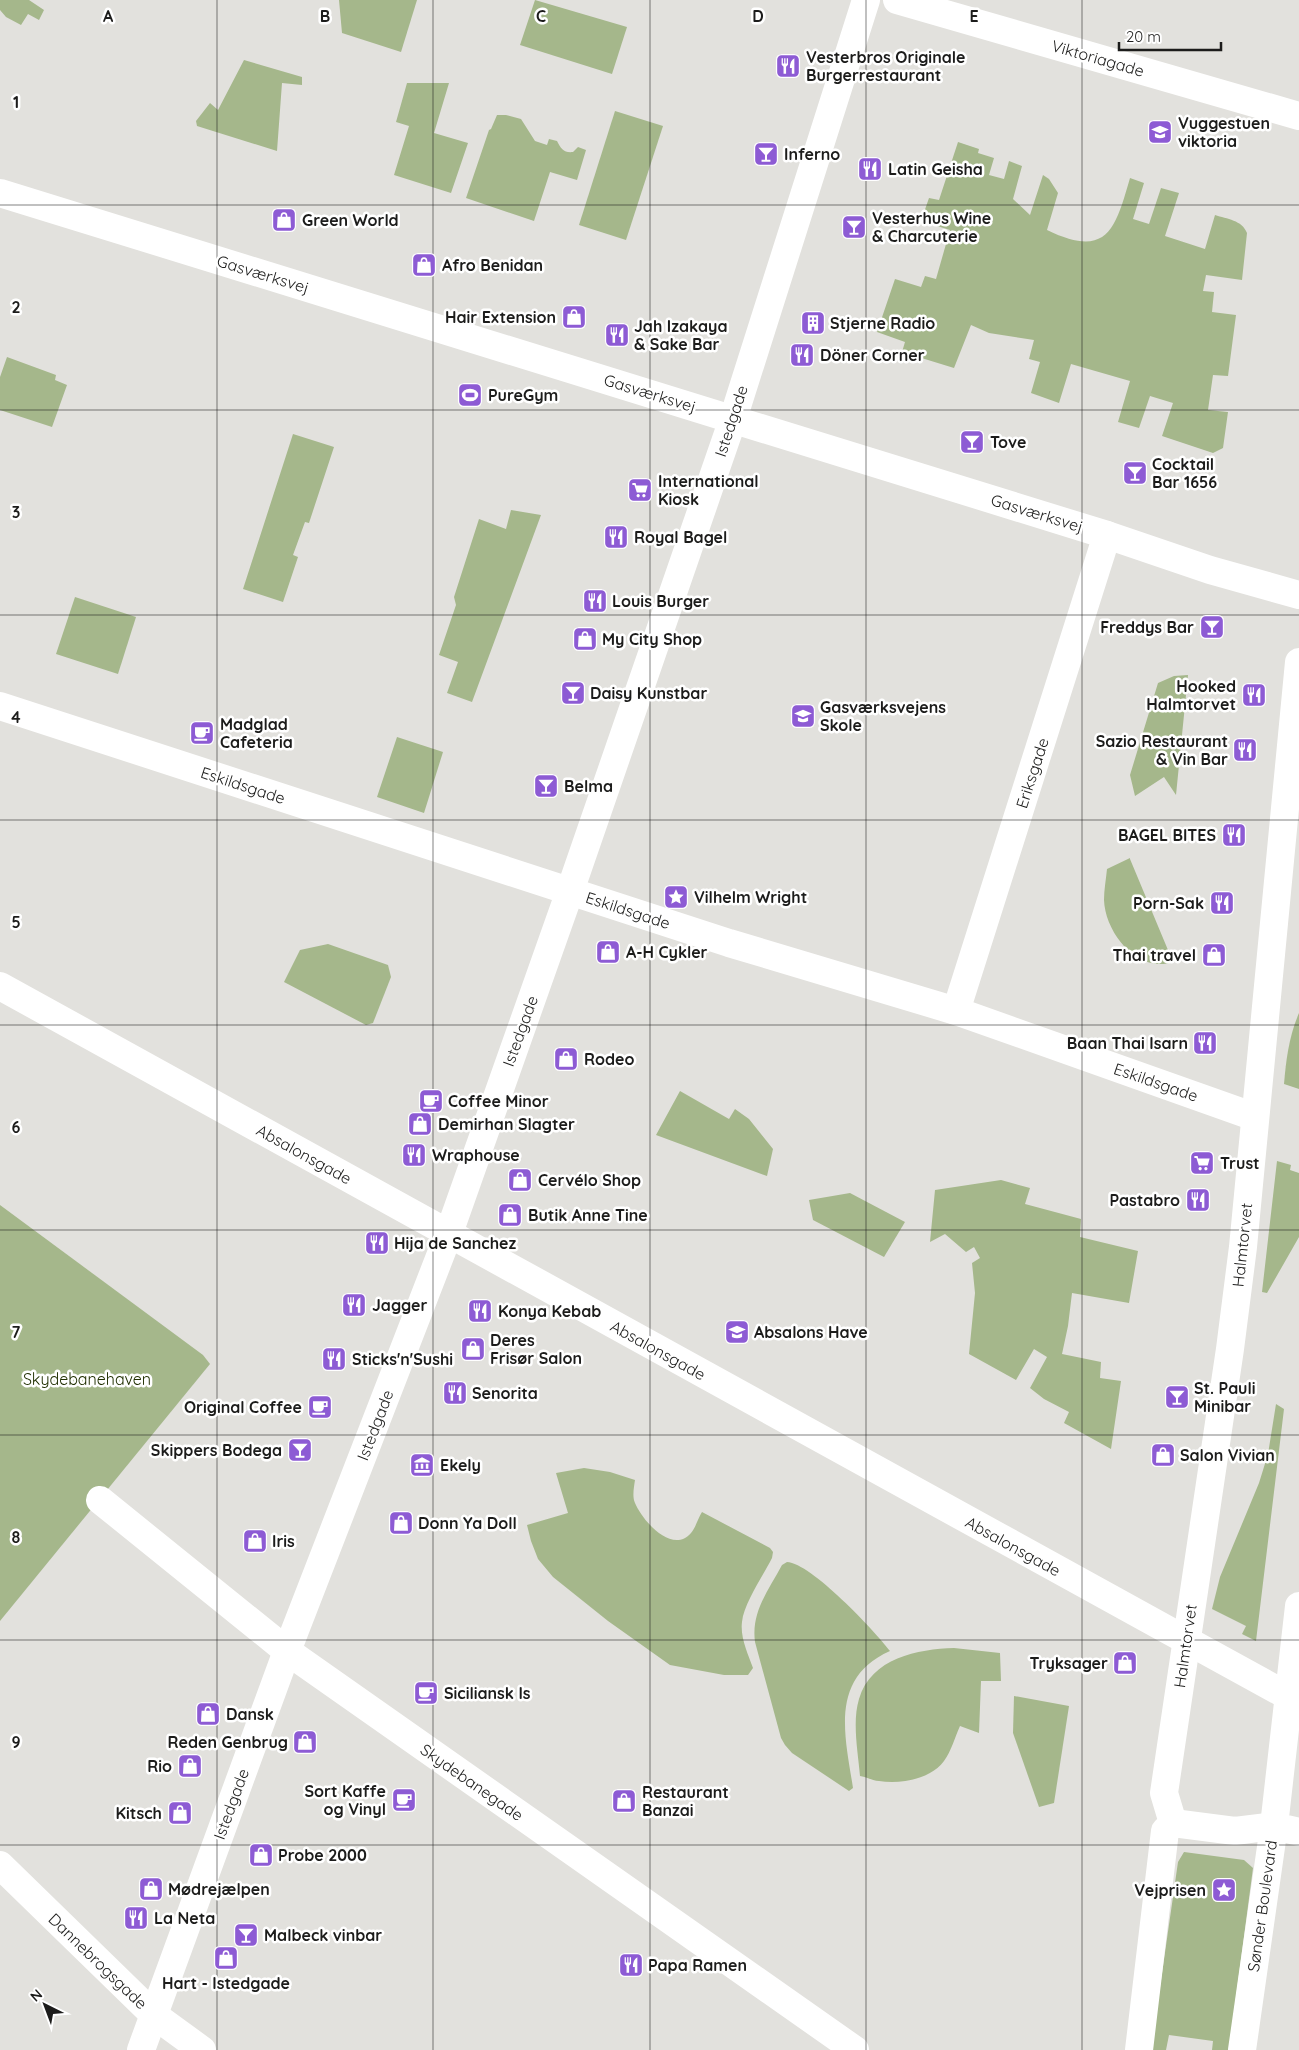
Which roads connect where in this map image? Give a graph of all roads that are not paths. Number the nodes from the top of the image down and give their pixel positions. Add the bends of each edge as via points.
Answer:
1 (866, 0) edge
2 (897, 0) edge
3 (1299, 116) edge
4 (0, 193) edge
5 (733, 418) junction
6 (1107, 535) junction
7 (1299, 595) edge
8 (1299, 662) edge
9 (0, 706) edge
10 (570, 891) junction
11 (0, 986) edge
12 (956, 1011) junction
13 (1255, 1117) junction
14 (449, 1233) junction
15 (100, 1500) dead end
16 (1299, 1606) edge
17 (1186, 1640) junction
18 (287, 1651) junction
19 (1288, 1696) junction
20 (1173, 1823) junction
21 (1286, 1829) edge
22 (0, 1865) edge
23 (154, 2015) junction
24 (141, 2050) edge
25 (202, 2050) edge
26 (855, 2050) edge
27 (1139, 2050) edge
28 (1242, 2050) edge

1 - 5 street, Istedgade
2 - 3 street, Viktoriagade
4 - 5 street, Gasværksvej
5 - 6 street, Gasværksvej
5 - 10 street, Istedgade
6 - 7 street, Gasværksvej via 1210,570
6 - 12 street, Eriksgade
8 - 13 street, Halmtorvet
9 - 10 street, Eskildsgade
10 - 12 street, Eskildsgade
10 - 14 street, Istedgade
11 - 14 street, Absalonsgade
12 - 13 street, Eskildsgade
13 - 17 street, Halmtorvet via 1232,1334
14 - 17 street, Absalonsgade
14 - 18 street, Istedgade
15 - 18 street, Skydebanegade
16 - 19 street
17 - 19 street, Absalonsgade
17 - 20 street, Halmtorvet via 1164,1793
18 - 23 street, Istedgade
18 - 26 street, Skydebanegade
19 - 21 street
20 - 21 street, Sønder Boulevard via 1235,1832
20 - 27 street via 1165,1831
21 - 28 street, Sønder Boulevard
22 - 23 street, Dannebrogsgade
23 - 24 street, Istedgade
23 - 25 street, Dannebrogsgade

